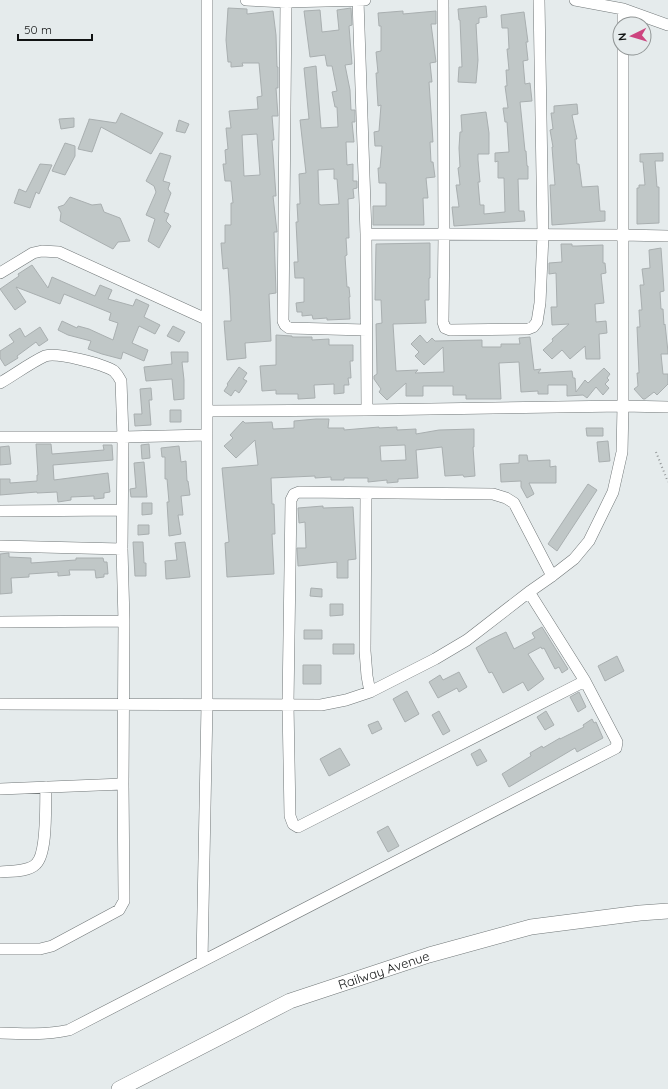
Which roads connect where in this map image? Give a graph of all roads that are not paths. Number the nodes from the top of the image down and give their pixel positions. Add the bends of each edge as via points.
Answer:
1 (207, 0) edge
2 (246, 0) edge
3 (358, 0) edge
4 (364, 0) edge
5 (443, 0) edge
6 (539, 0) edge
7 (575, 0) edge
8 (286, 2) junction
9 (623, 9) junction
10 (623, 16) edge
11 (668, 25) edge
12 (623, 56) edge
13 (366, 234) junction
14 (444, 234) junction
15 (542, 235) junction
16 (622, 235) junction
17 (668, 236) edge
18 (0, 273) edge
19 (206, 319) junction
20 (366, 330) junction
21 (0, 383) edge
22 (623, 406) junction
23 (668, 407) edge
24 (367, 410) junction
25 (207, 411) junction
26 (207, 435) junction
27 (0, 437) edge
28 (123, 437) junction
29 (366, 493) junction
30 (0, 510) edge
31 (122, 510) junction
32 (0, 546) edge
33 (122, 549) junction
34 (552, 576) junction
35 (528, 592) junction
36 (124, 621) junction
37 (0, 622) edge
38 (585, 681) junction
39 (370, 692) junction
40 (0, 704) edge
41 (124, 704) junction
42 (288, 704) junction
43 (207, 705) junction
44 (123, 784) junction
45 (46, 787) junction
46 (0, 788) edge
47 (0, 872) edge
48 (668, 911) edge
49 (0, 949) edge
50 (202, 961) junction
51 (0, 1034) edge
52 (119, 1089) edge

1 - 19 street
2 - 8 street
3 - 4 street
3 - 8 street
3 - 13 street
5 - 14 street
6 - 15 street
7 - 9 street
8 - 20 street via 283,321 289,328
9 - 10 street
9 - 11 street
12 - 16 street
13 - 14 street
13 - 20 street
14 - 15 street
14 - 15 street via 443,322 445,328 450,330 533,327 537,322 540,303
15 - 16 street
16 - 17 street
16 - 22 street
18 - 19 street via 33,253 59,252
19 - 25 street
20 - 24 street
21 - 28 street via 50,355 66,356 109,369 118,375 121,381
22 - 23 street
22 - 24 street
22 - 34 street via 622,452 613,492 589,541 574,559
24 - 25 street
25 - 26 street
26 - 28 street
26 - 43 street
27 - 28 street
28 - 31 street
29 - 34 street via 493,494 506,498 514,503
29 - 39 street via 365,664
29 - 42 street via 299,492 294,494 291,500
30 - 31 street
31 - 33 street
32 - 33 street
33 - 36 street
34 - 35 street
35 - 38 street
35 - 39 street via 467,640 436,659
36 - 37 street
36 - 41 street
38 - 42 street via 298,827 293,824 290,816
38 - 50 street via 617,742 616,748
39 - 42 street via 346,700 321,704
40 - 41 street
41 - 43 street
41 - 44 street
42 - 43 street
43 - 50 street
44 - 45 street
44 - 49 street via 122,906 114,913 52,946 40,949
45 - 46 street
45 - 47 street via 45,836 37,864 18,871
48 - 52 street, Railway Avenue via 530,927 429,954 290,1001
50 - 51 street via 69,1030 45,1034

